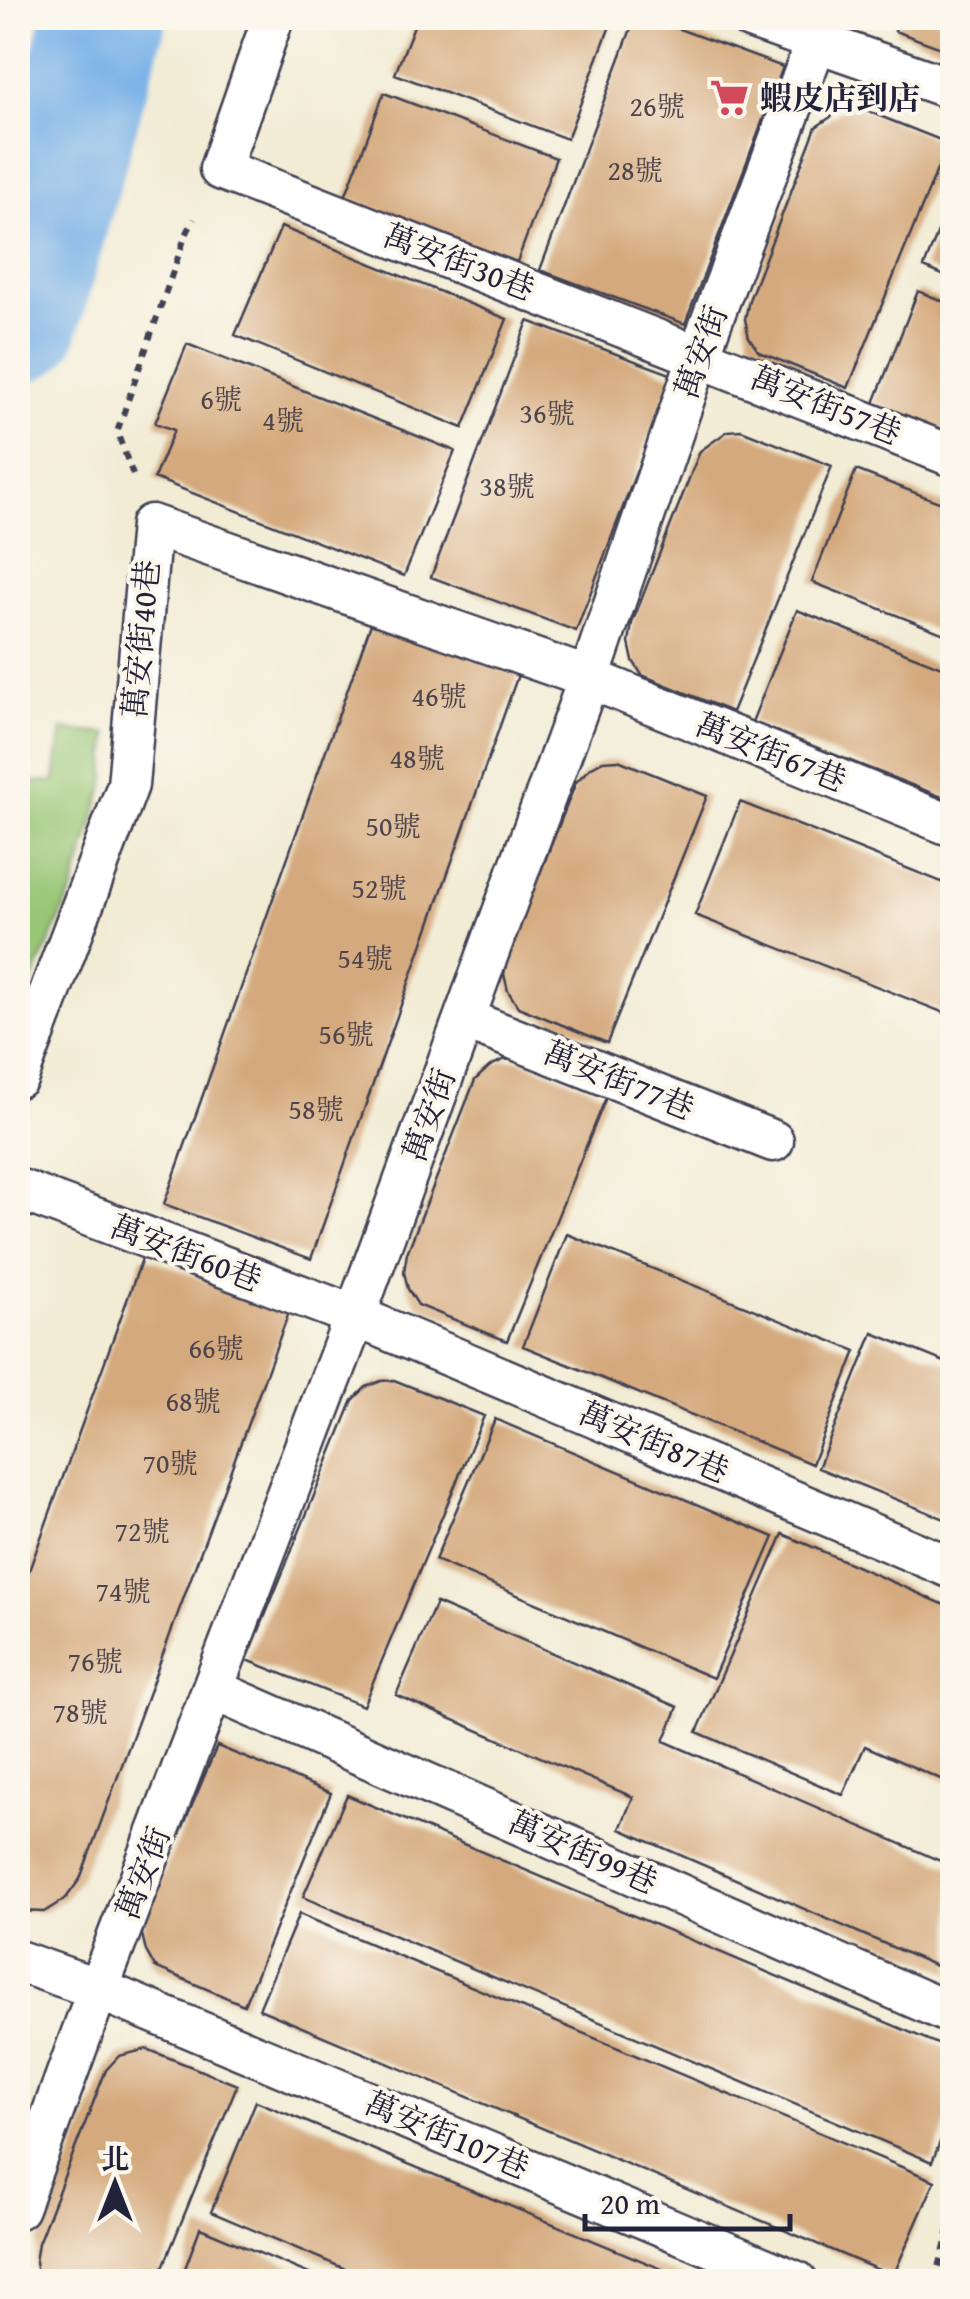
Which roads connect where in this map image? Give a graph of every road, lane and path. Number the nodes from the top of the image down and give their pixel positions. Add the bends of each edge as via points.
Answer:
1 (273, 18) edge
2 (750, 18) edge
3 (821, 30) edge
4 (952, 90) edge
5 (220, 169) junction
6 (699, 354) junction
7 (952, 456) edge
8 (151, 525) junction
9 (589, 678) junction
10 (952, 826) edge
11 (464, 1019) junction
12 (18, 1077) edge
13 (773, 1141) dead end
14 (18, 1189) edge
15 (355, 1316) junction
16 (952, 1568) edge
17 (214, 1690) junction
18 (18, 1962) edge
19 (98, 1989) junction
20 (952, 2014) edge
21 (18, 2208) edge
22 (952, 2219) edge
23 (797, 2282) edge
24 (936, 2282) edge

1 - 5 lane
2 - 3 lane
3 - 4 lane
3 - 6 lane, 萬安街
5 - 6 lane, 萬安街30巷
5 - 8 path via 185,237 117,432
6 - 7 lane, 萬安街57巷
6 - 9 lane, 萬安街
8 - 9 lane, 萬安街40巷
8 - 12 lane, 萬安街40巷 via 128,785
9 - 10 lane, 萬安街67巷
9 - 11 lane, 萬安街
11 - 13 lane, 萬安街77巷
11 - 15 lane, 萬安街
14 - 15 lane, 萬安街60巷
15 - 16 lane, 萬安街87巷
15 - 17 lane, 萬安街
17 - 19 lane, 萬安街
17 - 20 lane, 萬安街99巷
18 - 19 lane, 萬安街107巷
19 - 21 lane, 萬安街
19 - 23 lane, 萬安街107巷
22 - 24 path

